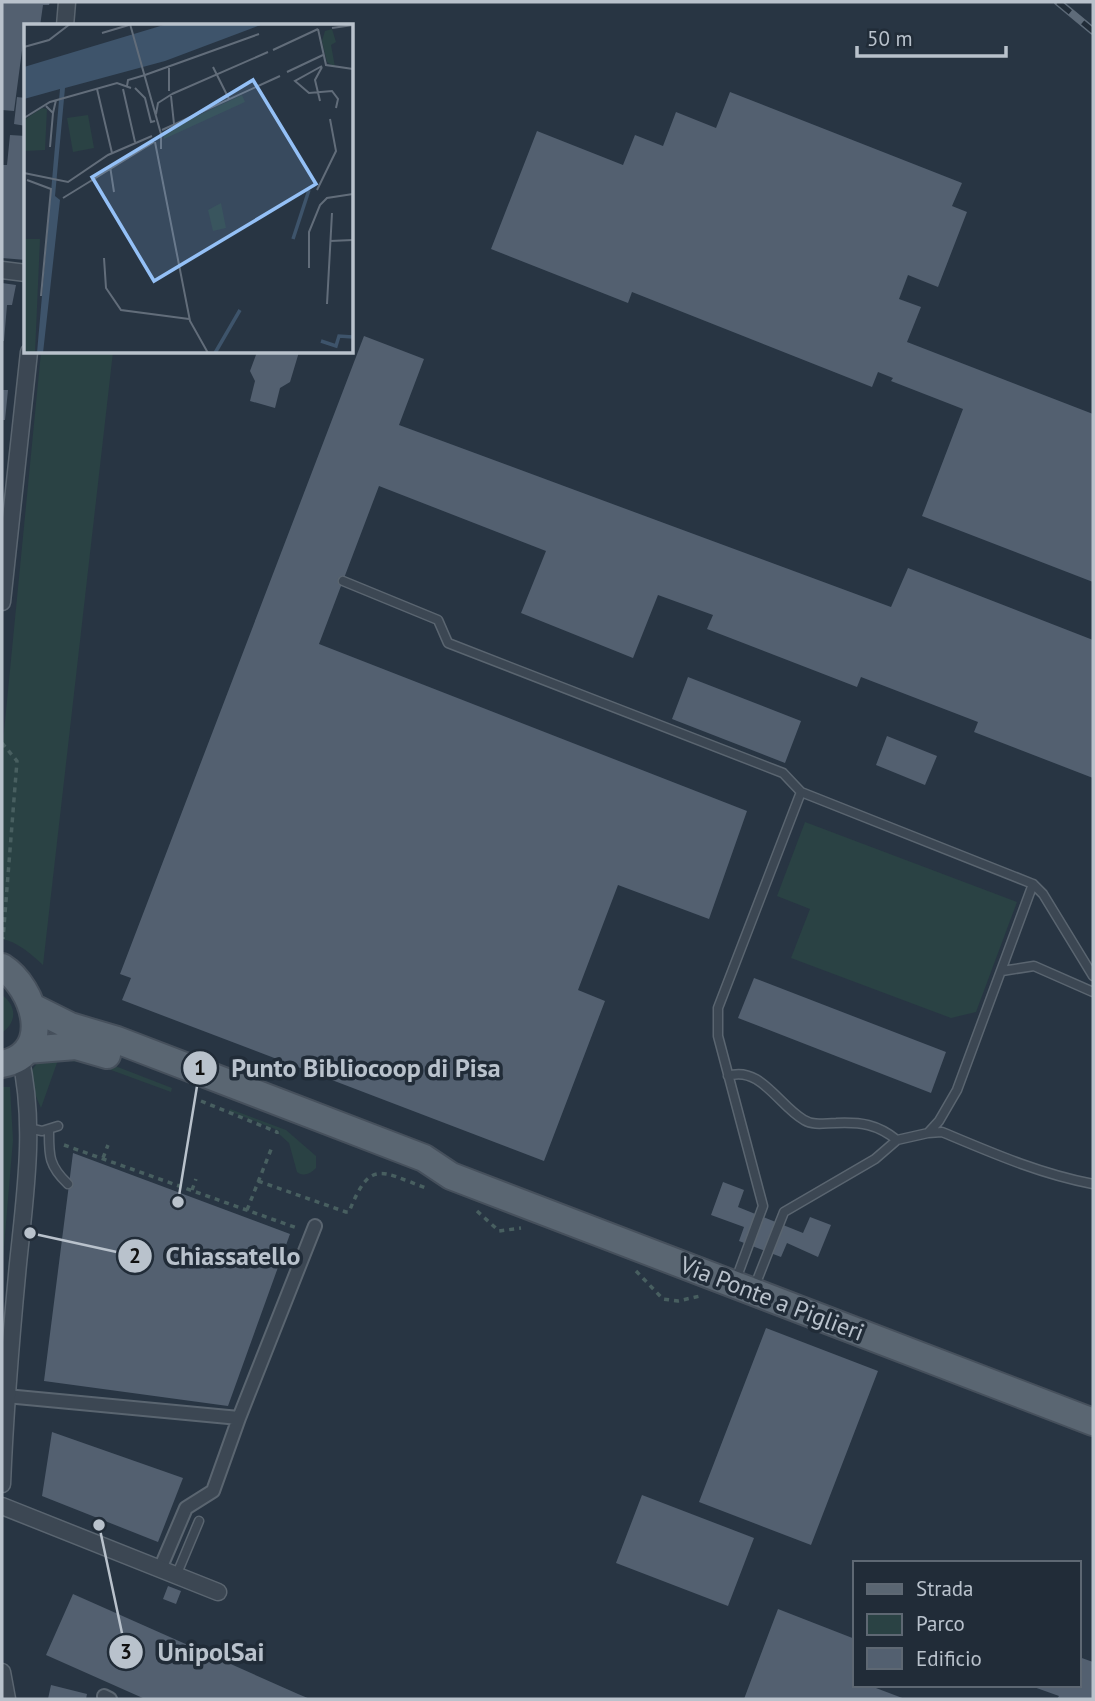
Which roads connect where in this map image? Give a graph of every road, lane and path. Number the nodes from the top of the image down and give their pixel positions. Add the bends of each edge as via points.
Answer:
1 (67, 2) edge
2 (65, 24) edge
3 (2, 270) edge
4 (24, 273) edge
5 (29, 354) edge
6 (343, 581) dead end
7 (2, 602) edge
8 (2, 743) edge
9 (801, 792) junction
10 (9, 851) junction
11 (2, 852) edge
12 (1032, 884) junction
13 (3, 939) edge
14 (2, 967) edge
15 (1002, 971) junction
16 (1093, 975) edge
17 (1093, 992) edge
18 (32, 1007) junction
19 (16, 1057) edge
20 (728, 1076) junction
21 (201, 1101) dead end
22 (28, 1128) junction
23 (928, 1133) junction
24 (277, 1134) dead end
25 (897, 1140) junction
26 (49, 1141) junction
27 (108, 1145) dead end
28 (272, 1147) dead end
29 (103, 1158) junction
30 (196, 1179) dead end
31 (258, 1181) junction
32 (68, 1184) dead end
33 (443, 1184) junction
34 (1093, 1184) edge
35 (192, 1191) junction
36 (470, 1206) dead end
37 (247, 1210) junction
38 (518, 1228) dead end
39 (314, 1230) joint
40 (645, 1282) dead end
41 (744, 1288) junction
42 (703, 1296) dead end
43 (6, 1396) junction
44 (239, 1418) junction
45 (1093, 1422) edge
46 (2, 1484) edge
47 (2, 1506) edge
48 (199, 1521) dead end
49 (160, 1569) junction
50 (176, 1576) junction
51 (218, 1592) dead end
52 (2, 1672) edge
53 (7, 1699) edge

1 - 2 street
3 - 4 street
5 - 7 street
6 - 9 lane via 438,621 448,643 783,773
8 - 10 path via 17,761
9 - 12 lane
9 - 20 lane via 718,1008 718,1036
10 - 11 path
10 - 13 path
12 - 15 lane
12 - 16 lane via 1043,894
14 - 18 main road via 22,985
15 - 17 lane via 1034,967
15 - 23 lane via 957,1090
18 - 19 main road via 32,1040
18 - 33 main road, Via Ponte a Piglieri via 70,1026 424,1158
19 - 22 street via 29,1107
19 - 33 main road, Via Ponte a Piglieri via 76,1046 92,1049 422,1171
20 - 25 lane via 735,1073 755,1078 810,1123 877,1126
20 - 41 lane via 763,1206
21 - 24 path
22 - 26 lane via 54,1128
22 - 43 street
23 - 25 lane
23 - 34 lane via 942,1132 1034,1170
25 - 41 lane via 876,1159 784,1212
26 - 29 path
26 - 32 lane via 52,1166
27 - 29 path
28 - 31 path
29 - 35 path
30 - 35 path
31 - 33 path via 349,1212 360,1185 376,1174
31 - 37 path
33 - 41 main road, Via Ponte a Piglieri
35 - 37 path
36 - 38 path via 499,1231
37 - 39 path
39 - 44 street
40 - 42 path via 669,1300
41 - 45 main road, Via Ponte a Piglieri
43 - 44 street
43 - 46 street
44 - 49 street via 213,1491 186,1508
47 - 49 street
48 - 50 lane
49 - 50 street
50 - 51 street
52 - 53 street

